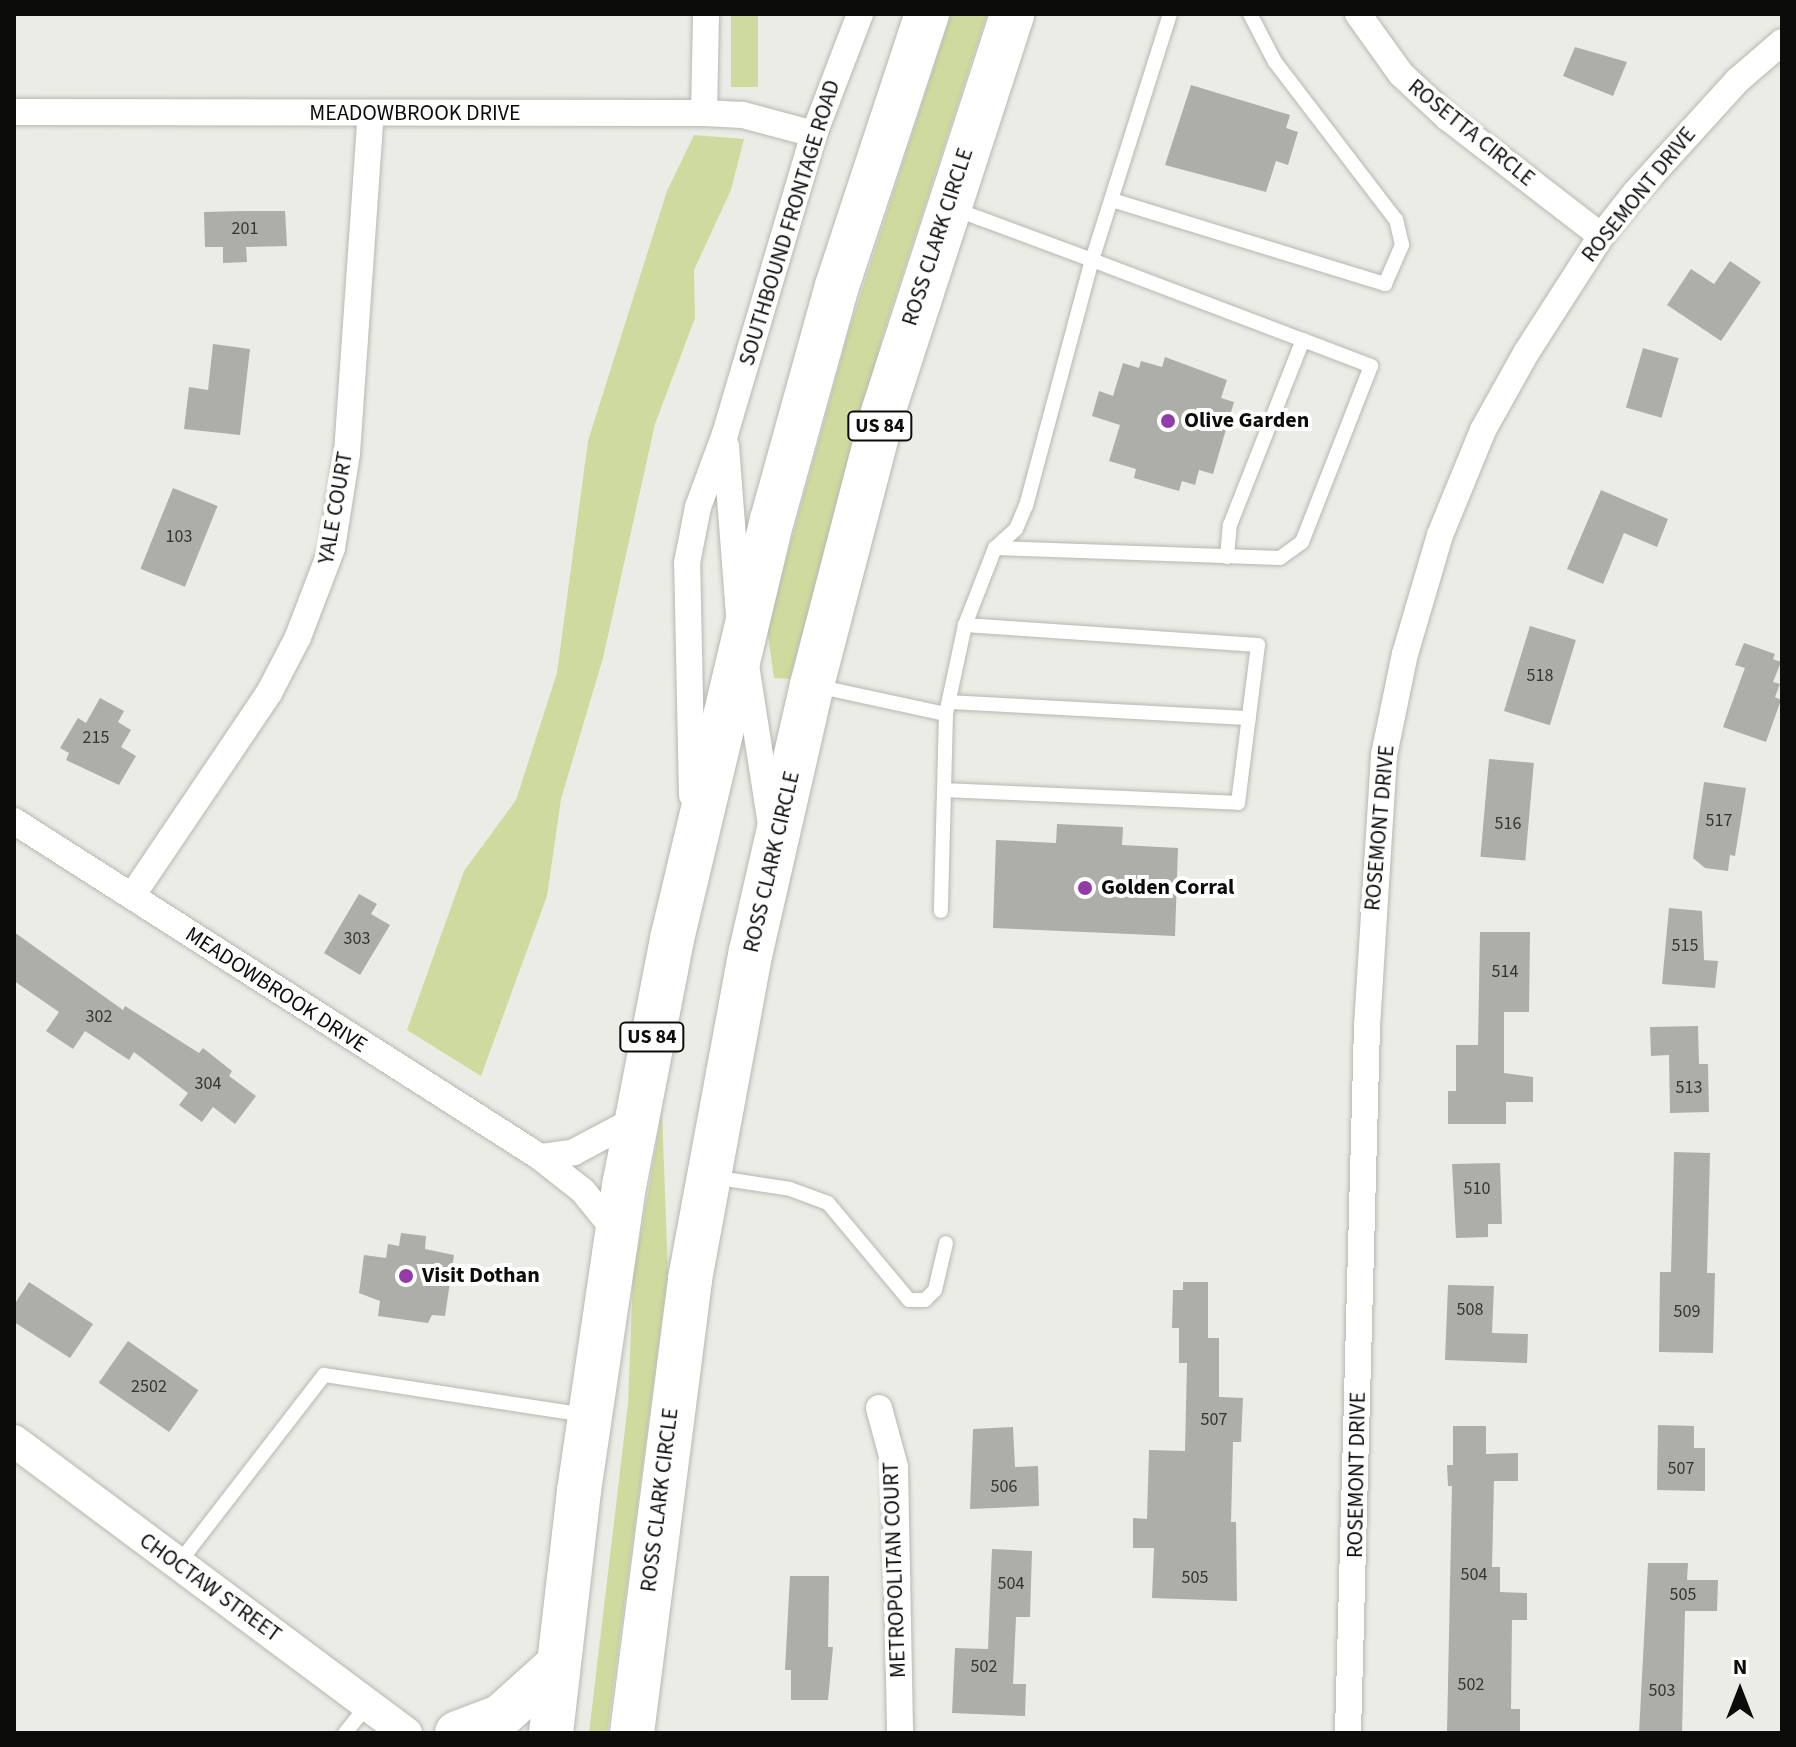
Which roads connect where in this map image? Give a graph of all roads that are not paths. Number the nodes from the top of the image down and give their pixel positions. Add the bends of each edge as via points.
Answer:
1 (706, 14) edge
2 (860, 14) edge
3 (927, 14) edge
4 (1012, 14) edge
5 (1170, 14) edge
6 (1250, 14) edge
7 (1358, 14) edge
8 (1782, 42) edge
9 (14, 112) edge
10 (704, 113) junction
11 (371, 114) junction
12 (814, 134) junction
13 (1112, 200) junction
14 (948, 206) junction
15 (1601, 236) junction
16 (1092, 260) junction
17 (1303, 340) junction
18 (725, 434) junction
19 (995, 548) junction
20 (1227, 557) junction
21 (965, 625) junction
22 (741, 640) junction
23 (812, 685) junction
24 (947, 708) junction
25 (1249, 718) junction
26 (944, 790) junction
27 (14, 821) edge
28 (693, 845) junction
29 (775, 846) junction
30 (132, 896) junction
31 (941, 911) dead end
32 (636, 1119) junction
33 (540, 1157) junction
34 (707, 1176) junction
35 (617, 1233) junction
36 (946, 1243) dead end
37 (879, 1408) dead end
38 (590, 1416) junction
39 (14, 1441) edge
40 (178, 1564) junction
41 (558, 1665) junction
42 (368, 1705) junction
43 (345, 1733) edge
44 (406, 1733) edge
45 (457, 1733) edge
46 (551, 1733) edge
47 (632, 1733) edge
48 (900, 1733) edge
49 (1348, 1733) edge

1 - 10 street
2 - 12 street, SOUTHBOUND FRONTAGE ROAD
3 - 22 highway, US 84 via 837,286
4 - 14 highway, ROSS CLARK CIRCLE / US 84
5 - 13 lane
6 - 13 lane via 1275,62 1396,220 1402,245 1385,284
7 - 15 street, ROSETTA CIRCLE via 1401,74 1448,118
8 - 15 street, ROSEMONT DRIVE via 1689,132
9 - 11 street, MEADOWBROOK DRIVE
10 - 11 street, MEADOWBROOK DRIVE
10 - 12 street, MEADOWBROOK DRIVE via 743,115
11 - 30 street, YALE COURT via 347,453 332,548 317,594 269,693
12 - 18 street, SOUTHBOUND FRONTAGE ROAD
13 - 16 lane
14 - 16 lane
14 - 23 highway, ROSS CLARK CIRCLE / US 84 via 883,412
15 - 49 street, ROSEMONT DRIVE via 1483,430 1440,535 1405,654 1384,755 1367,1026
16 - 17 lane
16 - 19 lane via 1026,506 1016,529
17 - 20 lane via 1230,525
17 - 20 lane via 1371,366 1302,542 1280,558
18 - 22 street, SOUTHBOUND FRONTAGE ROAD
18 - 28 street, SOUTHBOUND FRONTAGE ROAD via 698,507 687,563
19 - 20 lane
19 - 21 lane
21 - 24 lane
21 - 25 lane via 1258,645
22 - 28 highway, US 84
22 - 29 street, SOUTHBOUND FRONTAGE ROAD
23 - 24 lane
23 - 29 highway, ROSS CLARK CIRCLE / US 84
24 - 25 lane
24 - 26 lane
25 - 26 lane via 1238,803
26 - 31 lane
27 - 30 street, MEADOWBROOK DRIVE
28 - 32 highway, US 84
29 - 34 highway, ROSS CLARK CIRCLE / US 84
30 - 33 street, MEADOWBROOK DRIVE
32 - 33 street via 574,1152
32 - 35 highway, US 84
33 - 35 street, MEADOWBROOK DRIVE via 583,1191
34 - 36 lane via 790,1189 828,1203 909,1300 925,1300 935,1290
34 - 47 highway, ROSS CLARK CIRCLE / US 84
35 - 38 highway, US 84
37 - 48 street, METROPOLITAN COURT via 895,1467
38 - 40 lane via 324,1375
38 - 41 highway, US 84
39 - 40 street, CHOCTAW STREET
40 - 42 street, CHOCTAW STREET
41 - 45 highway via 500,1717
41 - 46 highway, US 84
42 - 43 lane
42 - 44 street, CHOCTAW STREET

